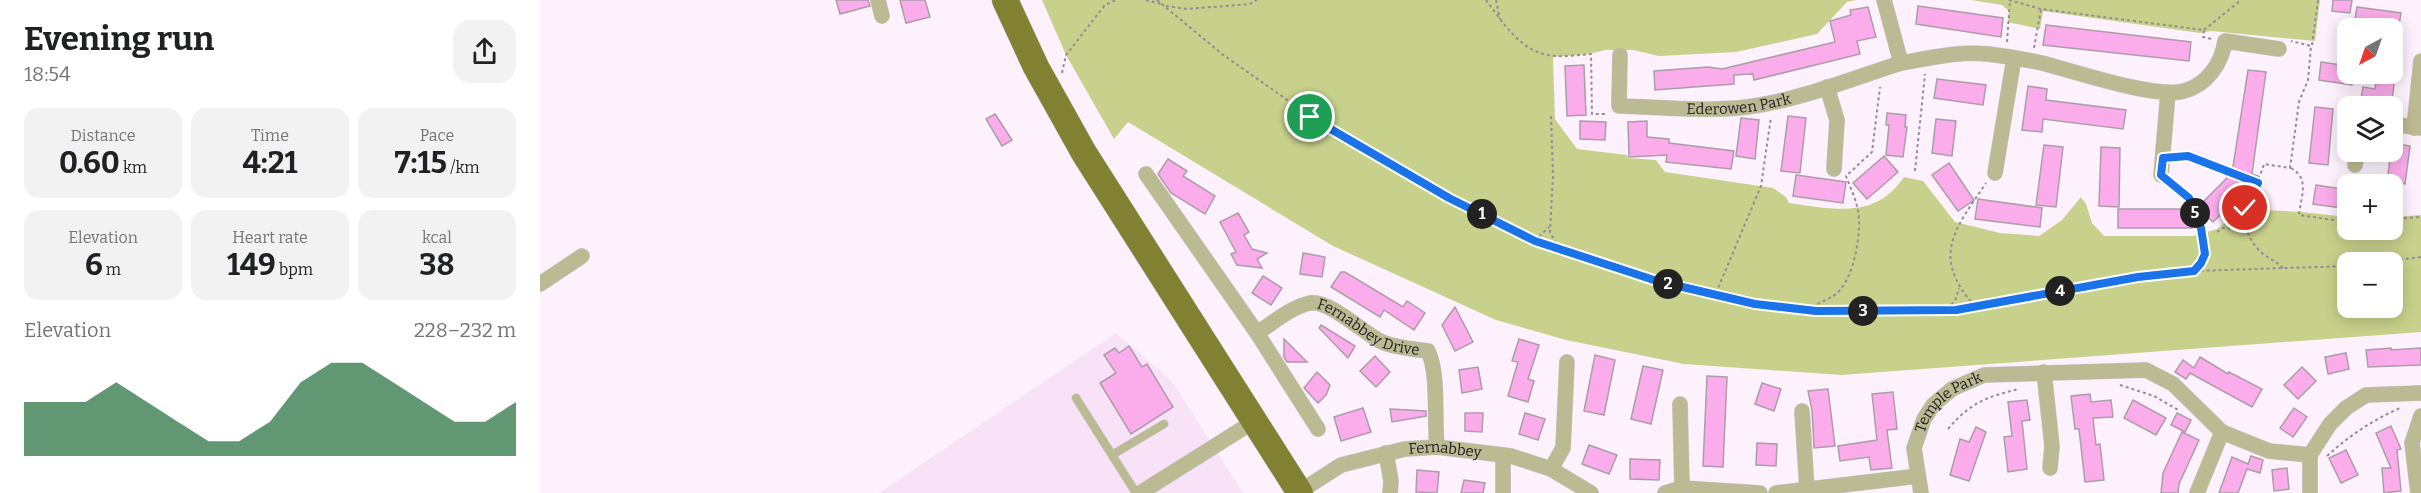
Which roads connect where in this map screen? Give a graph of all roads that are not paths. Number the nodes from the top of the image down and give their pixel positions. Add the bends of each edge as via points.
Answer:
1 (878, 0) edge
2 (1005, 0) edge
3 (1884, 0) edge
4 (882, 16) dead end
5 (2279, 49) road end
6 (1620, 55) dead end
7 (2009, 58) junction
8 (2421, 61) edge
9 (1901, 63) junction
10 (1827, 87) junction
11 (2168, 93) junction
12 (2417, 128) edge
13 (1834, 169) dead end
14 (1995, 173) road end
15 (1146, 174) dead end
16 (2161, 175) road end
17 (582, 256) dead end
18 (540, 284) edge
19 (1257, 333) junction
20 (1567, 362) dead end
21 (2044, 372) junction
22 (2421, 393) edge
23 (1076, 398) dead end
24 (1680, 404) dead end
25 (1802, 411) dead end
26 (2421, 416) edge
27 (1253, 422) junction
28 (1164, 424) dead end
29 (1317, 429) dead end
30 (2222, 432) junction
31 (1437, 447) junction
32 (1386, 453) junction
33 (1112, 455) junction
34 (1503, 455) junction
35 (2310, 455) junction
36 (2050, 468) dead end
37 (1551, 469) junction
38 (1918, 476) junction
39 (1682, 488) junction
40 (1807, 489) junction
41 (1299, 492) edge
42 (1138, 493) edge
43 (1390, 493) edge
44 (1503, 493) edge
45 (1591, 493) edge
46 (1665, 493) edge
47 (1760, 493) edge
48 (1776, 493) edge
49 (1921, 493) edge
50 (2198, 493) edge
51 (2310, 493) edge
52 (2418, 493) edge

1 - 4 street
2 - 27 highway via 1036,67 1084,153
3 - 9 street
5 - 11 street via 2225,41 2223,57 2212,73 2184,92
6 - 10 street, Ederowen Park via 1619,106 1719,109 1772,102
7 - 9 street, Ederowen Park via 1954,54
7 - 11 street, Ederowen Park
7 - 14 street
8 - 12 street
9 - 10 street, Ederowen Park
10 - 13 street via 1837,120
11 - 16 street
15 - 19 street
17 - 18 street
19 - 29 street
19 - 31 street, Fernabbey Drive via 1311,303 1329,306 1384,343 1428,351 1434,377
20 - 37 street via 1563,448
21 - 30 street, Temple Park via 2146,370 2173,384
21 - 36 street via 2052,446
21 - 38 street, Temple Park via 1984,375 1952,389 1924,418 1914,448
22 - 35 street via 2366,395 2330,424
23 - 33 lane
24 - 39 street
25 - 40 street
26 - 52 street via 2412,443
27 - 41 highway
27 - 42 street
28 - 33 lane
30 - 35 street, Temple Park via 2269,451
30 - 50 street
31 - 32 street, Fernabbey
31 - 34 street, Fernabbey
32 - 41 street, Fernabbey via 1341,465
32 - 43 street
33 - 42 lane
34 - 37 street, Fernabbey
34 - 44 street
35 - 51 street
37 - 45 street, Fernabbey
38 - 40 street
38 - 49 street, Temple Park
39 - 46 street
39 - 47 street
40 - 48 street

